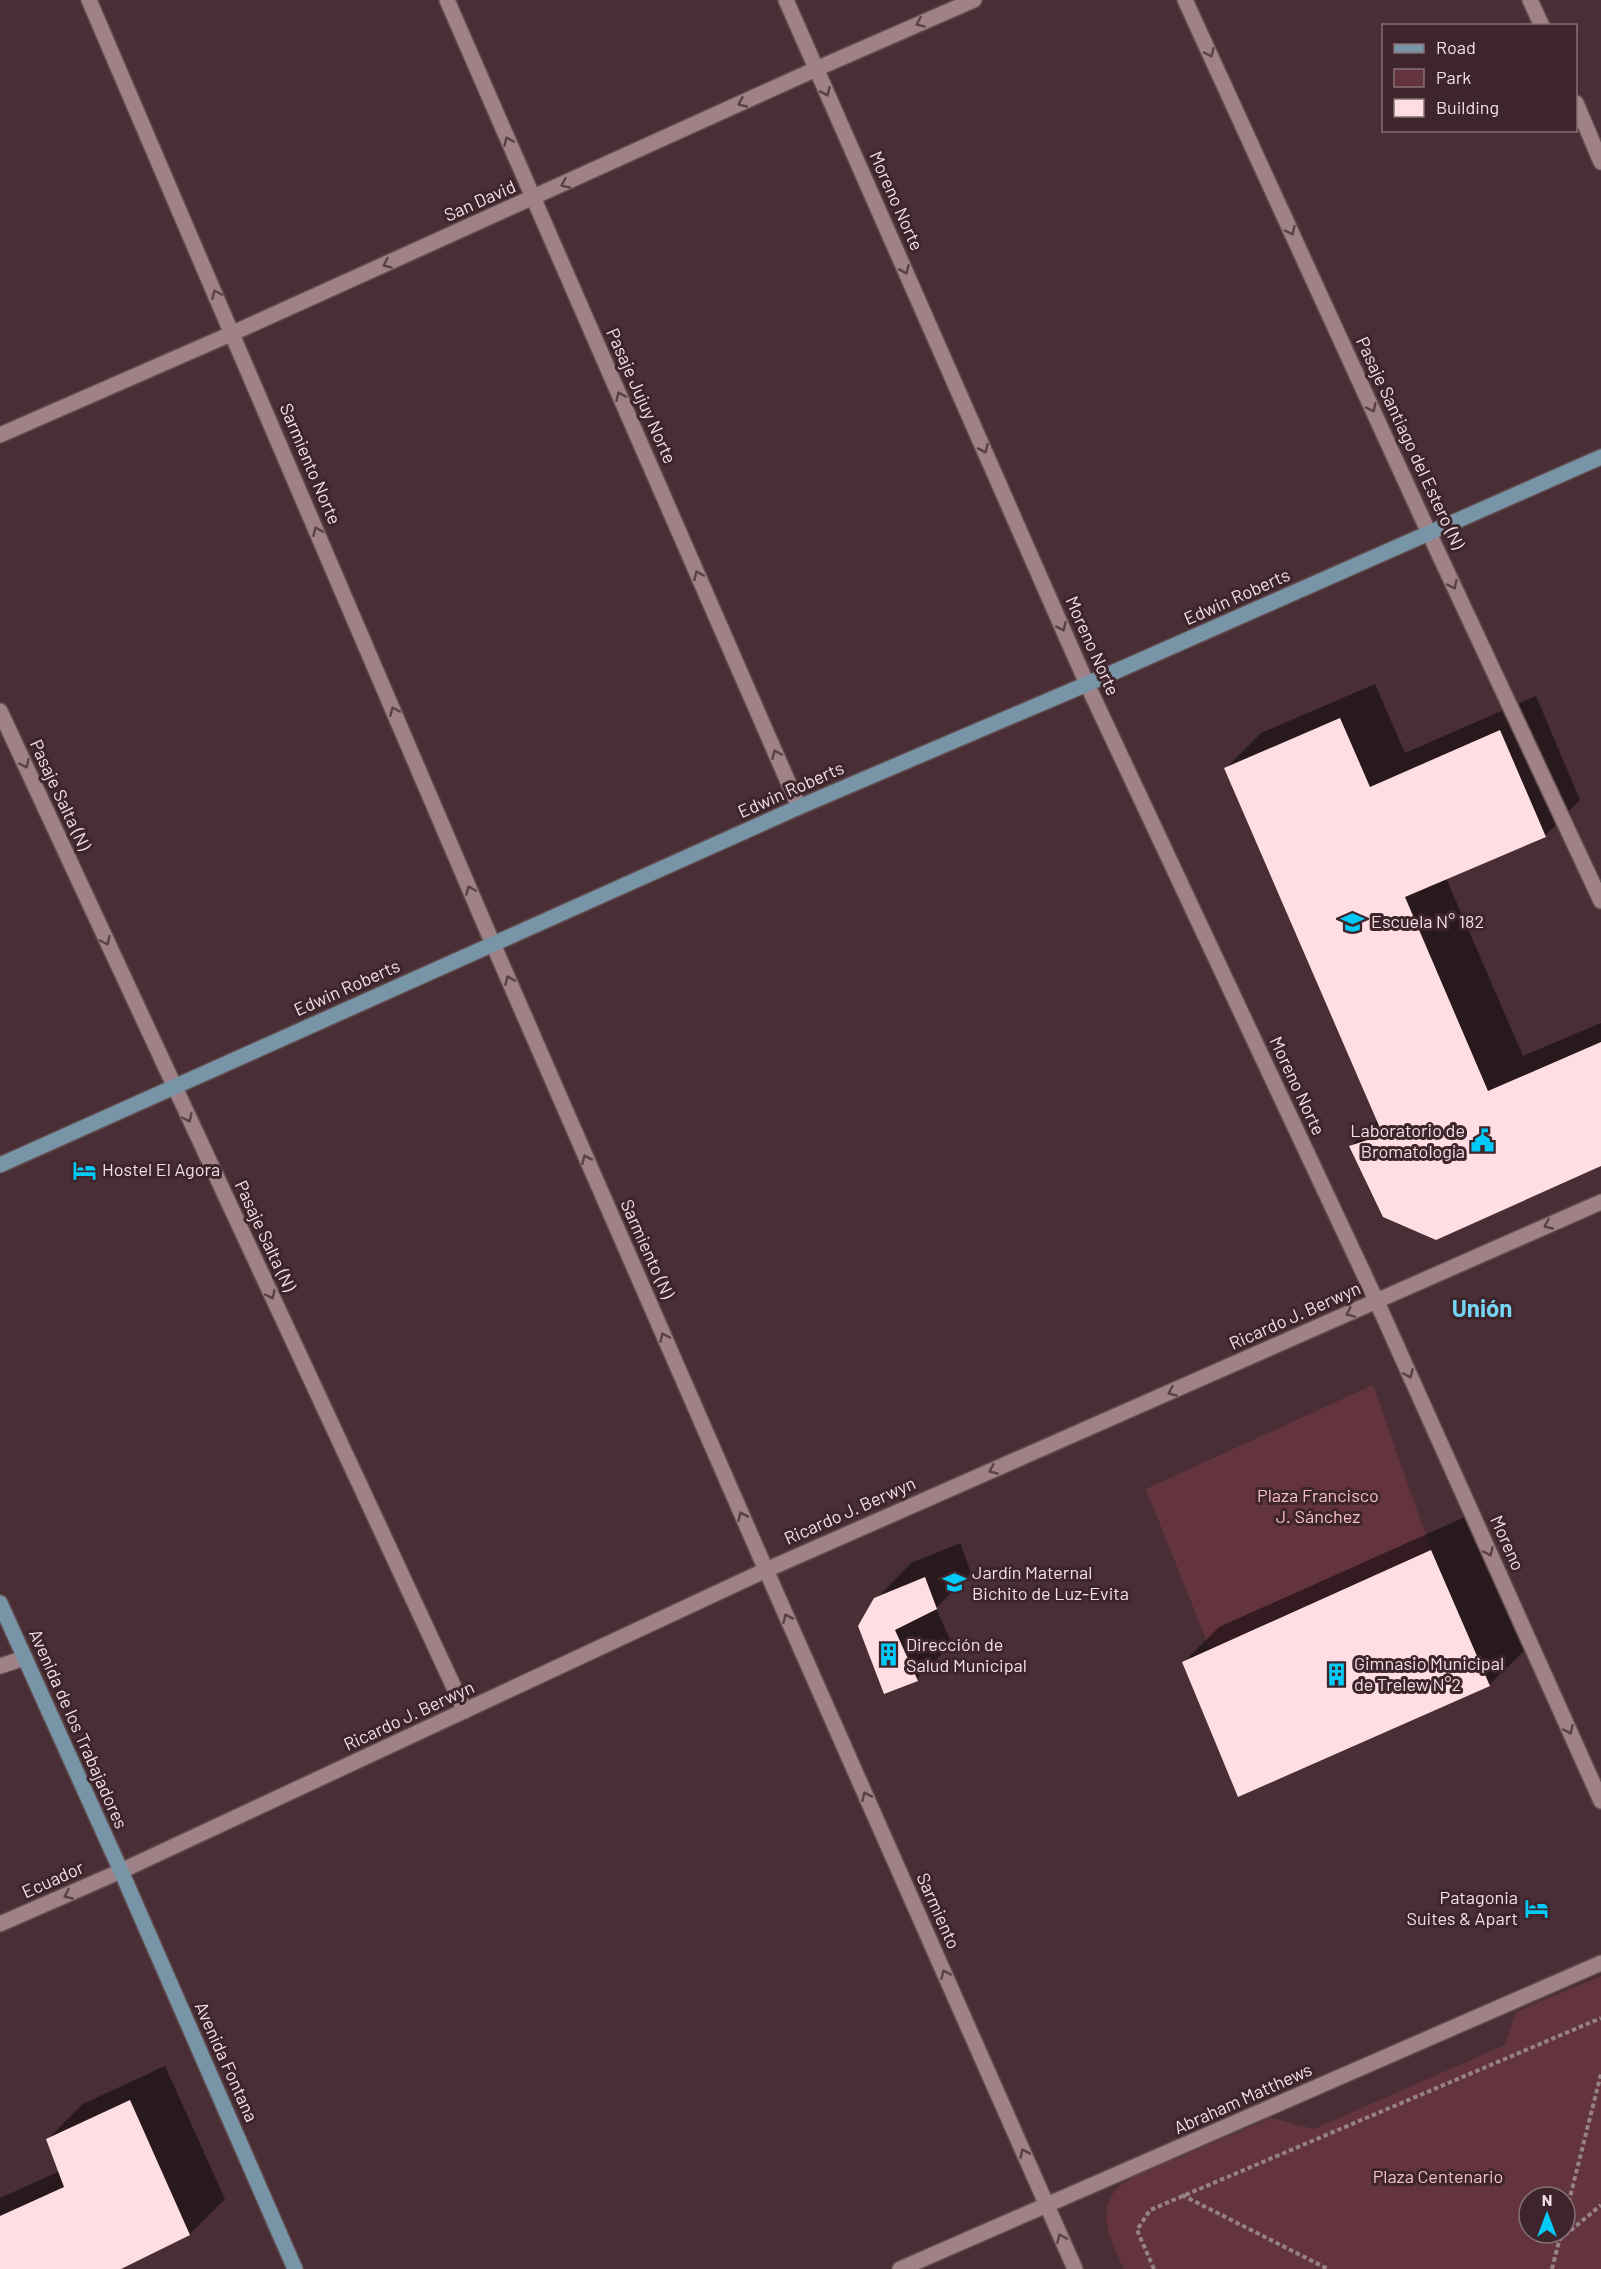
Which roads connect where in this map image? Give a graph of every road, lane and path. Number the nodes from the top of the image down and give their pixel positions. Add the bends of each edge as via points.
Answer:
1 (89, 0) edge
2 (447, 0) edge
3 (786, 0) edge
4 (974, 0) edge
5 (1185, 0) edge
6 (1530, 0) edge
7 (1541, 24) edge
8 (816, 69) junction
9 (1577, 108) edge
10 (1601, 162) edge
11 (533, 198) junction
12 (233, 333) junction
13 (0, 435) edge
14 (1601, 457) edge
15 (1429, 533) junction
16 (1088, 684) junction
17 (0, 711) edge
18 (799, 807) junction
19 (1601, 901) edge
20 (493, 944) junction
21 (174, 1087) junction
22 (0, 1165) edge
23 (1601, 1202) edge
24 (1377, 1302) junction
25 (766, 1570) junction
26 (0, 1603) edge
27 (25, 1658) junction
28 (0, 1666) edge
29 (465, 1711) junction
30 (1601, 1801) edge
31 (121, 1871) junction
32 (0, 1924) edge
33 (1601, 1964) edge
34 (1601, 2018) edge
35 (1601, 2074) edge
36 (1573, 2185) edge
37 (1181, 2195) junction
38 (1601, 2205) edge
39 (1047, 2206) junction
40 (1577, 2225) edge
41 (1558, 2245) edge
42 (290, 2267) edge
43 (900, 2269) edge
44 (1074, 2269) edge
45 (1154, 2269) edge
46 (1328, 2269) edge
47 (1552, 2269) edge

12 -> 1 street, Sarmiento Norte
11 -> 2 street, Pasaje Jujuy Norte
3 - 8 street, Moreno Norte
4 -> 8 street, San David
5 -> 15 street, Pasaje Santiago del Estero (N)
6 - 7 street
8 -> 11 street, San David
8 -> 16 street, Moreno Norte
9 - 10 street
11 -> 12 street, San David
18 -> 11 street, Pasaje Jujuy Norte
12 - 13 street, San David
20 -> 12 street, Sarmiento Norte
14 - 15 street, Edwin Roberts
15 - 16 street, Edwin Roberts
15 -> 19 street, Pasaje Santiago del Estero (N)
16 - 18 street, Edwin Roberts
16 - 24 street, Moreno Norte
17 -> 21 street, Pasaje Salta (N)
18 - 20 street, Edwin Roberts
20 - 21 street, Edwin Roberts
25 -> 20 street, Sarmiento (N)
21 - 22 street, Edwin Roberts
21 -> 29 street, Pasaje Salta (N)
23 -> 24 street, Ricardo J. Berwyn
24 -> 25 street, Ricardo J. Berwyn
24 -> 30 street, Moreno
25 - 29 street, Ricardo J. Berwyn
39 -> 25 street, Sarmiento
26 - 27 street, Avenida de los Trabajadores
27 - 28 street
27 - 31 street, Avenida de los Trabajadores
29 - 31 street, Ricardo J. Berwyn
31 -> 32 street, Ecuador
31 - 42 street, Avenida Fontana
33 - 39 street, Abraham Matthews
34 - 37 path
35 - 36 path
37 - 45 path via 1150,2210 1137,2230
37 - 46 path
38 - 40 path
39 - 43 street, Abraham Matthews
44 -> 39 street, Sarmiento
41 - 47 path

